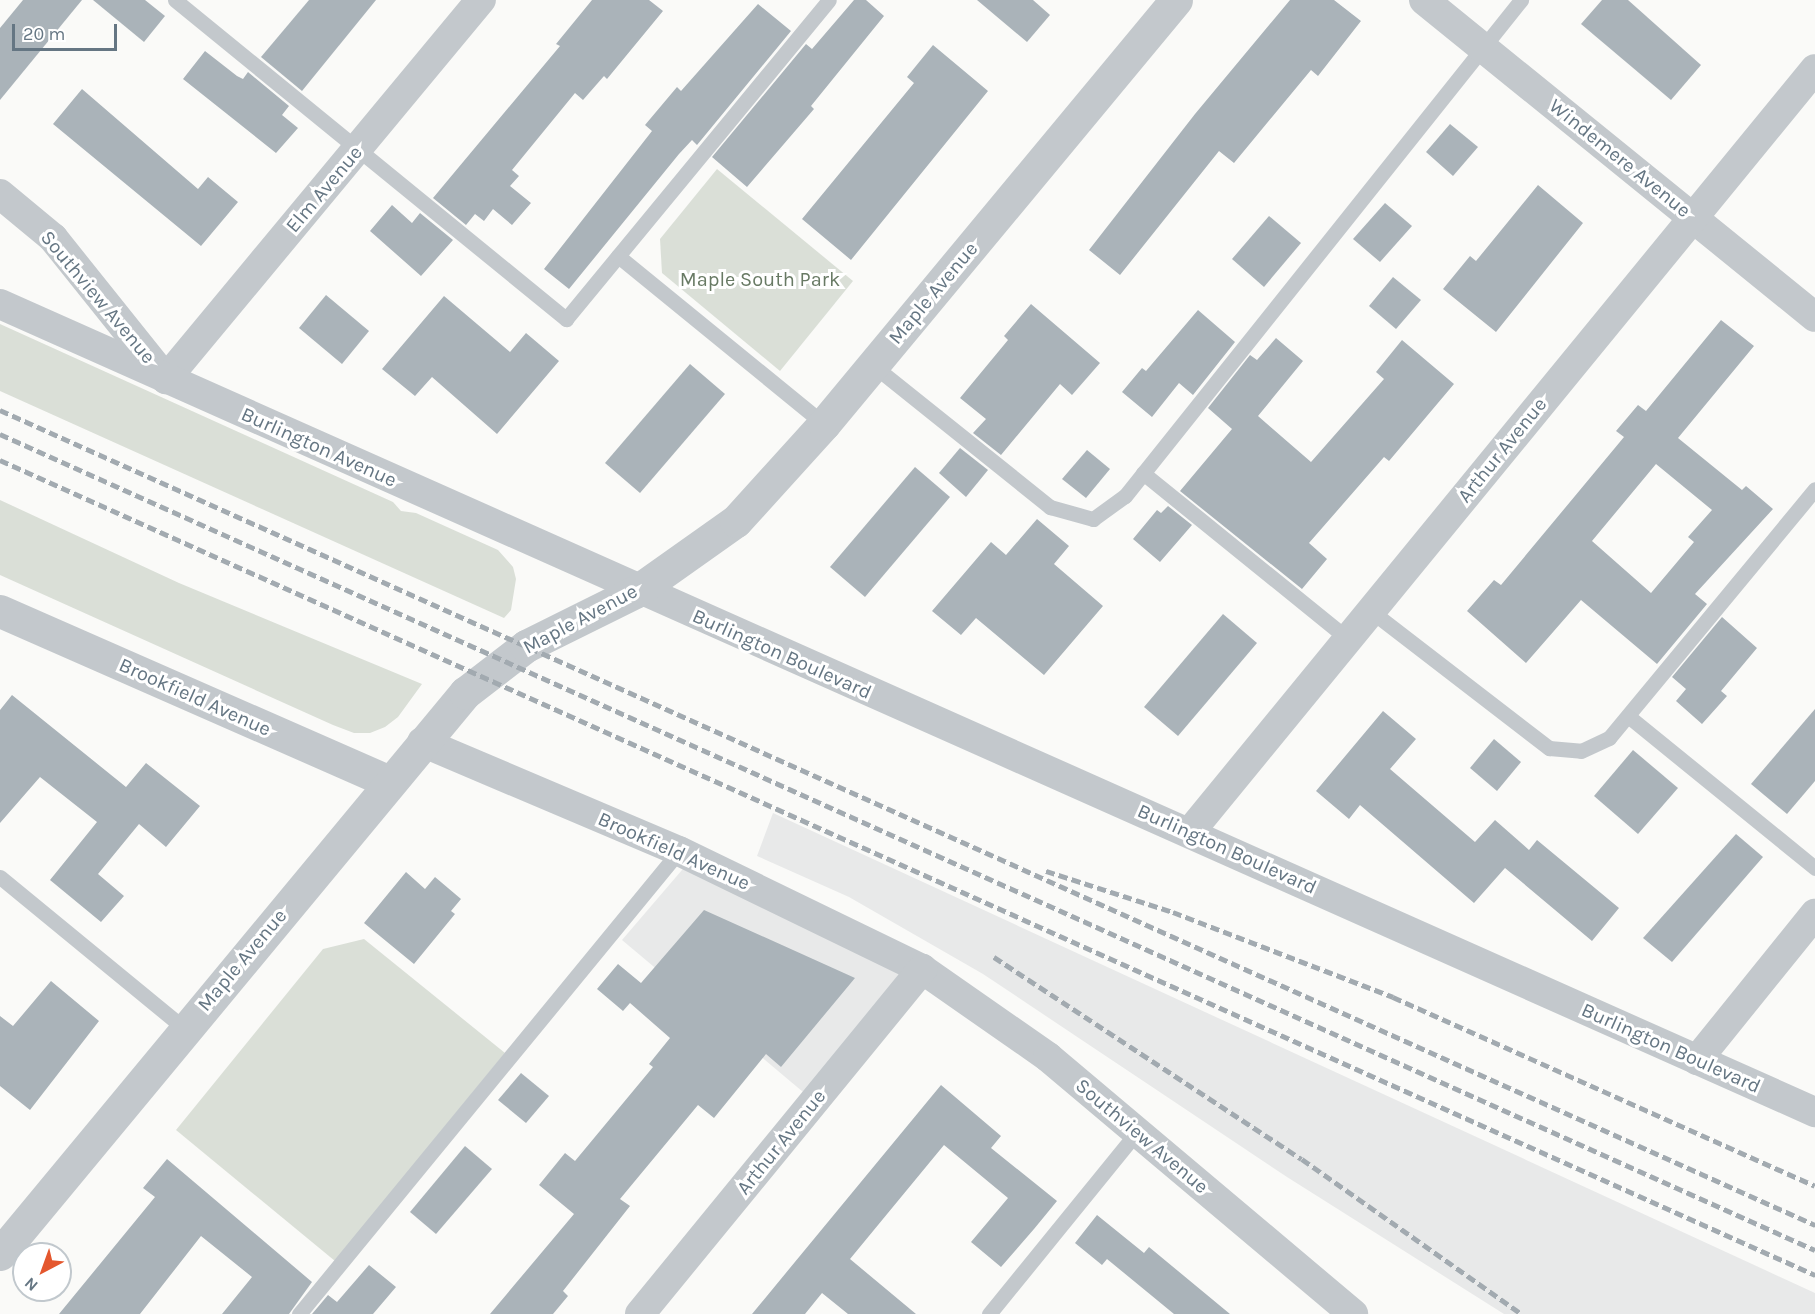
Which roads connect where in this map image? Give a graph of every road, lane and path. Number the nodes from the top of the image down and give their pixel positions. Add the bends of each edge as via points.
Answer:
1 (175, 0) edge
2 (481, 0) edge
3 (829, 0) edge
4 (1176, 0) edge
5 (1424, 0) edge
6 (1521, 0) edge
7 (1483, 48) junction
8 (1815, 69) edge
9 (358, 148) junction
10 (0, 194) edge
11 (1692, 217) junction
12 (618, 256) junction
13 (0, 304) edge
14 (1815, 317) edge
15 (874, 366) junction
16 (166, 379) junction
17 (824, 424) junction
18 (1143, 473) junction
19 (1815, 489) edge
20 (637, 591) junction
21 (1371, 610) junction
22 (0, 611) edge
23 (1348, 639) junction
24 (1628, 716) junction
25 (422, 742) junction
26 (389, 782) junction
27 (1190, 832) junction
28 (679, 851) junction
29 (1815, 868) edge
30 (0, 877) edge
31 (1815, 914) edge
32 (922, 969) junction
33 (185, 1029) junction
34 (1697, 1060) junction
35 (1815, 1112) edge
36 (1137, 1132) junction
37 (0, 1254) edge
38 (1342, 1311) edge
39 (299, 1314) edge
40 (640, 1314) edge
41 (989, 1314) edge

1 - 9 lane
2 - 9 street, Elm Avenue
3 - 12 lane
4 - 15 street, Maple Avenue
5 - 7 street, Windemere Avenue
6 - 7 lane
7 - 11 street, Windemere Avenue
7 - 18 lane
8 - 11 street, Arthur Avenue
9 - 12 lane via 566,319
9 - 16 street, Elm Avenue
10 - 16 street, Southview Avenue via 52,238
11 - 14 street, Windemere Avenue
11 - 21 street, Arthur Avenue
12 - 17 lane
13 - 16 street, Burlington Avenue
15 - 17 street, Maple Avenue
15 - 18 lane via 1050,507 1093,519 1125,496
16 - 20 street, Burlington Avenue
17 - 20 street, Maple Avenue via 736,521
18 - 23 lane
19 - 24 lane
20 - 25 street, Maple Avenue via 526,646 465,693
20 - 27 street, Burlington Boulevard
21 - 23 street, Arthur Avenue
21 - 24 lane via 1549,748 1581,751 1609,738
22 - 26 street, Brookfield Avenue
23 - 27 street, Arthur Avenue
24 - 29 lane
25 - 26 street, Maple Avenue
25 - 28 street, Brookfield Avenue
26 - 33 street, Maple Avenue
27 - 34 street, Burlington Boulevard
28 - 32 street, Brookfield Avenue
28 - 39 lane
30 - 33 lane
31 - 34 street
32 - 36 street, Southview Avenue via 1048,1057
32 - 40 street, Arthur Avenue
33 - 37 street, Maple Avenue
34 - 35 street, Burlington Boulevard
36 - 38 street, Southview Avenue
36 - 41 lane

